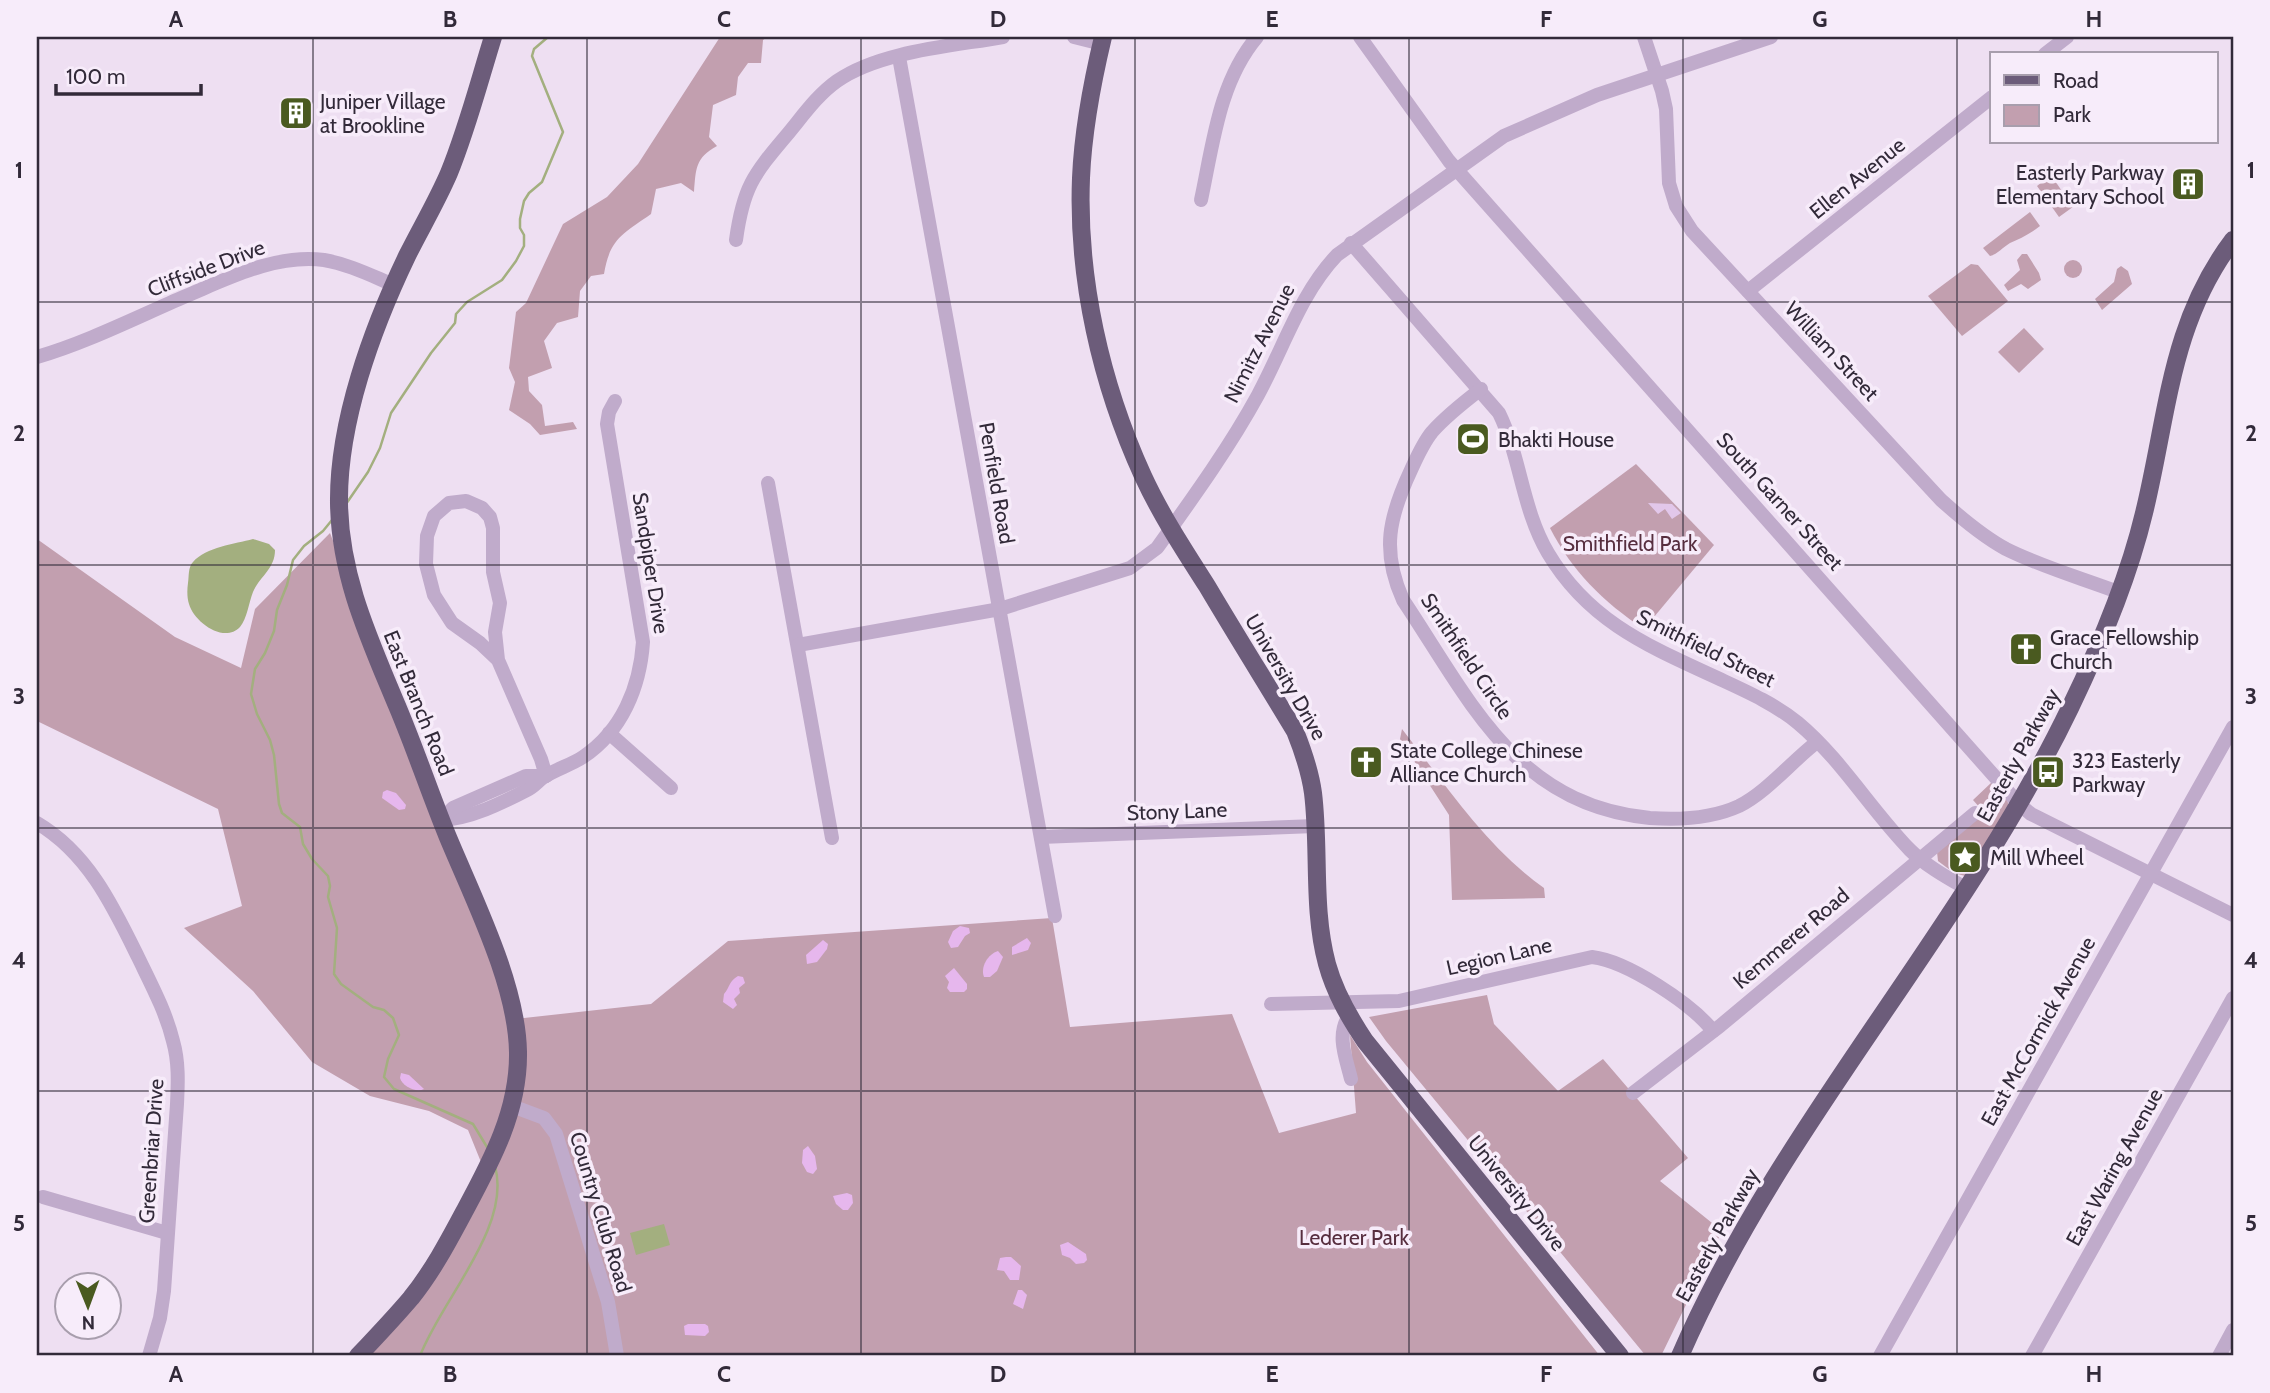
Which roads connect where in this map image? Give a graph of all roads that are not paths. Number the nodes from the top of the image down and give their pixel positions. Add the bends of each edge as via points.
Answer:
1 (493, 37) edge
2 (1003, 37) edge
3 (1074, 37) edge
4 (1257, 37) edge
5 (1360, 37) edge
6 (1644, 37) edge
7 (1771, 37) edge
8 (2067, 37) edge
9 (1102, 41) edge
10 (2048, 52) edge
11 (899, 57) junction
12 (1657, 75) junction
13 (1990, 99) edge
14 (1456, 169) junction
15 (1201, 200) dead end
16 (736, 240) dead end
17 (2233, 240) edge
18 (1351, 243) junction
19 (394, 285) junction
20 (1748, 291) junction
21 (37, 357) edge
22 (1481, 389) junction
23 (615, 401) dead end
24 (768, 483) dead end
25 (1171, 528) junction
26 (2119, 592) junction
27 (1000, 609) junction
28 (497, 618) junction
29 (479, 642) junction
30 (798, 645) junction
31 (498, 660) junction
32 (2233, 727) edge
33 (609, 733) junction
34 (1817, 742) junction
35 (546, 776) junction
36 (671, 788) dead end
37 (2019, 804) junction
38 (1975, 813) dead end
39 (441, 820) junction
40 (37, 823) edge
41 (1315, 826) junction
42 (1041, 837) junction
43 (832, 838) dead end
44 (1920, 859) junction
45 (2151, 874) junction
46 (1967, 889) junction
47 (2233, 915) edge
48 (1055, 916) dead end
49 (2233, 998) edge
50 (1271, 1004) dead end
51 (1345, 1009) junction
52 (1713, 1031) junction
53 (1351, 1079) dead end
54 (1633, 1093) dead end
55 (512, 1106) junction
56 (43, 1197) dead end
57 (167, 1233) junction
58 (2233, 1331) edge
59 (149, 1356) edge
60 (358, 1356) edge
61 (617, 1356) edge
62 (1620, 1356) edge
63 (1680, 1356) edge
64 (1880, 1356) edge
65 (2032, 1356) edge
66 (2219, 1356) edge

1 - 19 main road, East Branch Road via 463,137
2 - 11 street
3 - 9 street
4 - 15 street via 1228,83
5 - 14 street, South Garner Street
6 - 12 street, William Street
7 - 12 street, Nimitz Avenue
8 - 10 street
9 - 25 main road, University Drive via 1087,114 1081,176 1083,257 1102,358 1119,415
11 - 16 street via 853,71 823,92 749,185
11 - 27 street, Penfield Road
12 - 14 street, Nimitz Avenue via 1597,95 1504,136
12 - 20 street, William Street via 1666,109 1666,166 1676,206 1692,231
13 - 20 street, Ellen Avenue
14 - 18 street, Nimitz Avenue
14 - 37 street, South Garner Street
17 - 26 main road, Easterly Parkway via 2206,281 2187,324 2145,512
18 - 22 street, Smithfield Street
18 - 25 street, Nimitz Avenue via 1320,273 1257,397
19 - 21 street, Cliffside Drive via 338,263 283,261
19 - 39 main road, East Branch Road via 345,428 341,540 360,618
20 - 26 street, William Street via 1968,524 2006,548
22 - 34 street, Smithfield Street via 1505,425 1541,541 1584,600 1642,643 1770,704
22 - 34 street, Smithfield Circle via 1441,423 1420,451 1392,519 1389,558 1403,600 1511,754 1543,780 1586,803 1634,816 1692,818 1740,806
23 - 33 street, Sandpiper Drive via 607,424 643,642 636,685
24 - 30 street
25 - 27 street, Nimitz Avenue via 1157,548 1130,568
25 - 41 main road, University Drive via 1295,731 1308,763
26 - 37 main road, Easterly Parkway via 2072,704
27 - 30 street, Nimitz Avenue
27 - 42 street, Penfield Road
28 - 29 street
28 - 29 street via 500,603 490,517 466,501 449,503 431,522 428,575 445,615
28 - 31 street
29 - 31 street
30 - 43 street
31 - 35 street
32 - 45 street, East McCormick Avenue
33 - 35 street, Sandpiper Drive via 585,755
33 - 36 street
34 - 44 street, Smithfield Street
35 - 39 street, Sandpiper Drive via 527,776 453,808
37 - 45 street, South Garner Street
37 - 46 main road, Easterly Parkway
38 - 44 street, Kemmerer Road
39 - 55 main road, East Branch Road via 506,982 518,1049
40 - 57 street, Greenbriar Drive via 64,841 102,887 164,1012 173,1040 178,1076
41 - 42 street, Stony Lane
41 - 51 main road, University Drive via 1320,928 1327,964
42 - 48 street, Penfield Road
44 - 46 street, Smithfield Street
44 - 52 street, Kemmerer Road
45 - 47 street, South Garner Street
45 - 64 street, East McCormick Avenue
46 - 63 main road, Easterly Parkway via 1782,1165 1726,1261
49 - 65 street, East Waring Avenue
50 - 51 street, Legion Lane
51 - 52 street, Legion Lane via 1592,957 1616,964 1678,999
51 - 53 street via 1342,1040
51 - 62 main road, University Drive via 1365,1041
52 - 54 street, Kemmerer Road
55 - 60 main road, East Branch Road via 486,1172 444,1248 412,1296
55 - 61 street, Country Club Road via 544,1118 556,1133 606,1294
56 - 57 street
57 - 59 street, Greenbriar Drive via 160,1318
58 - 66 street

